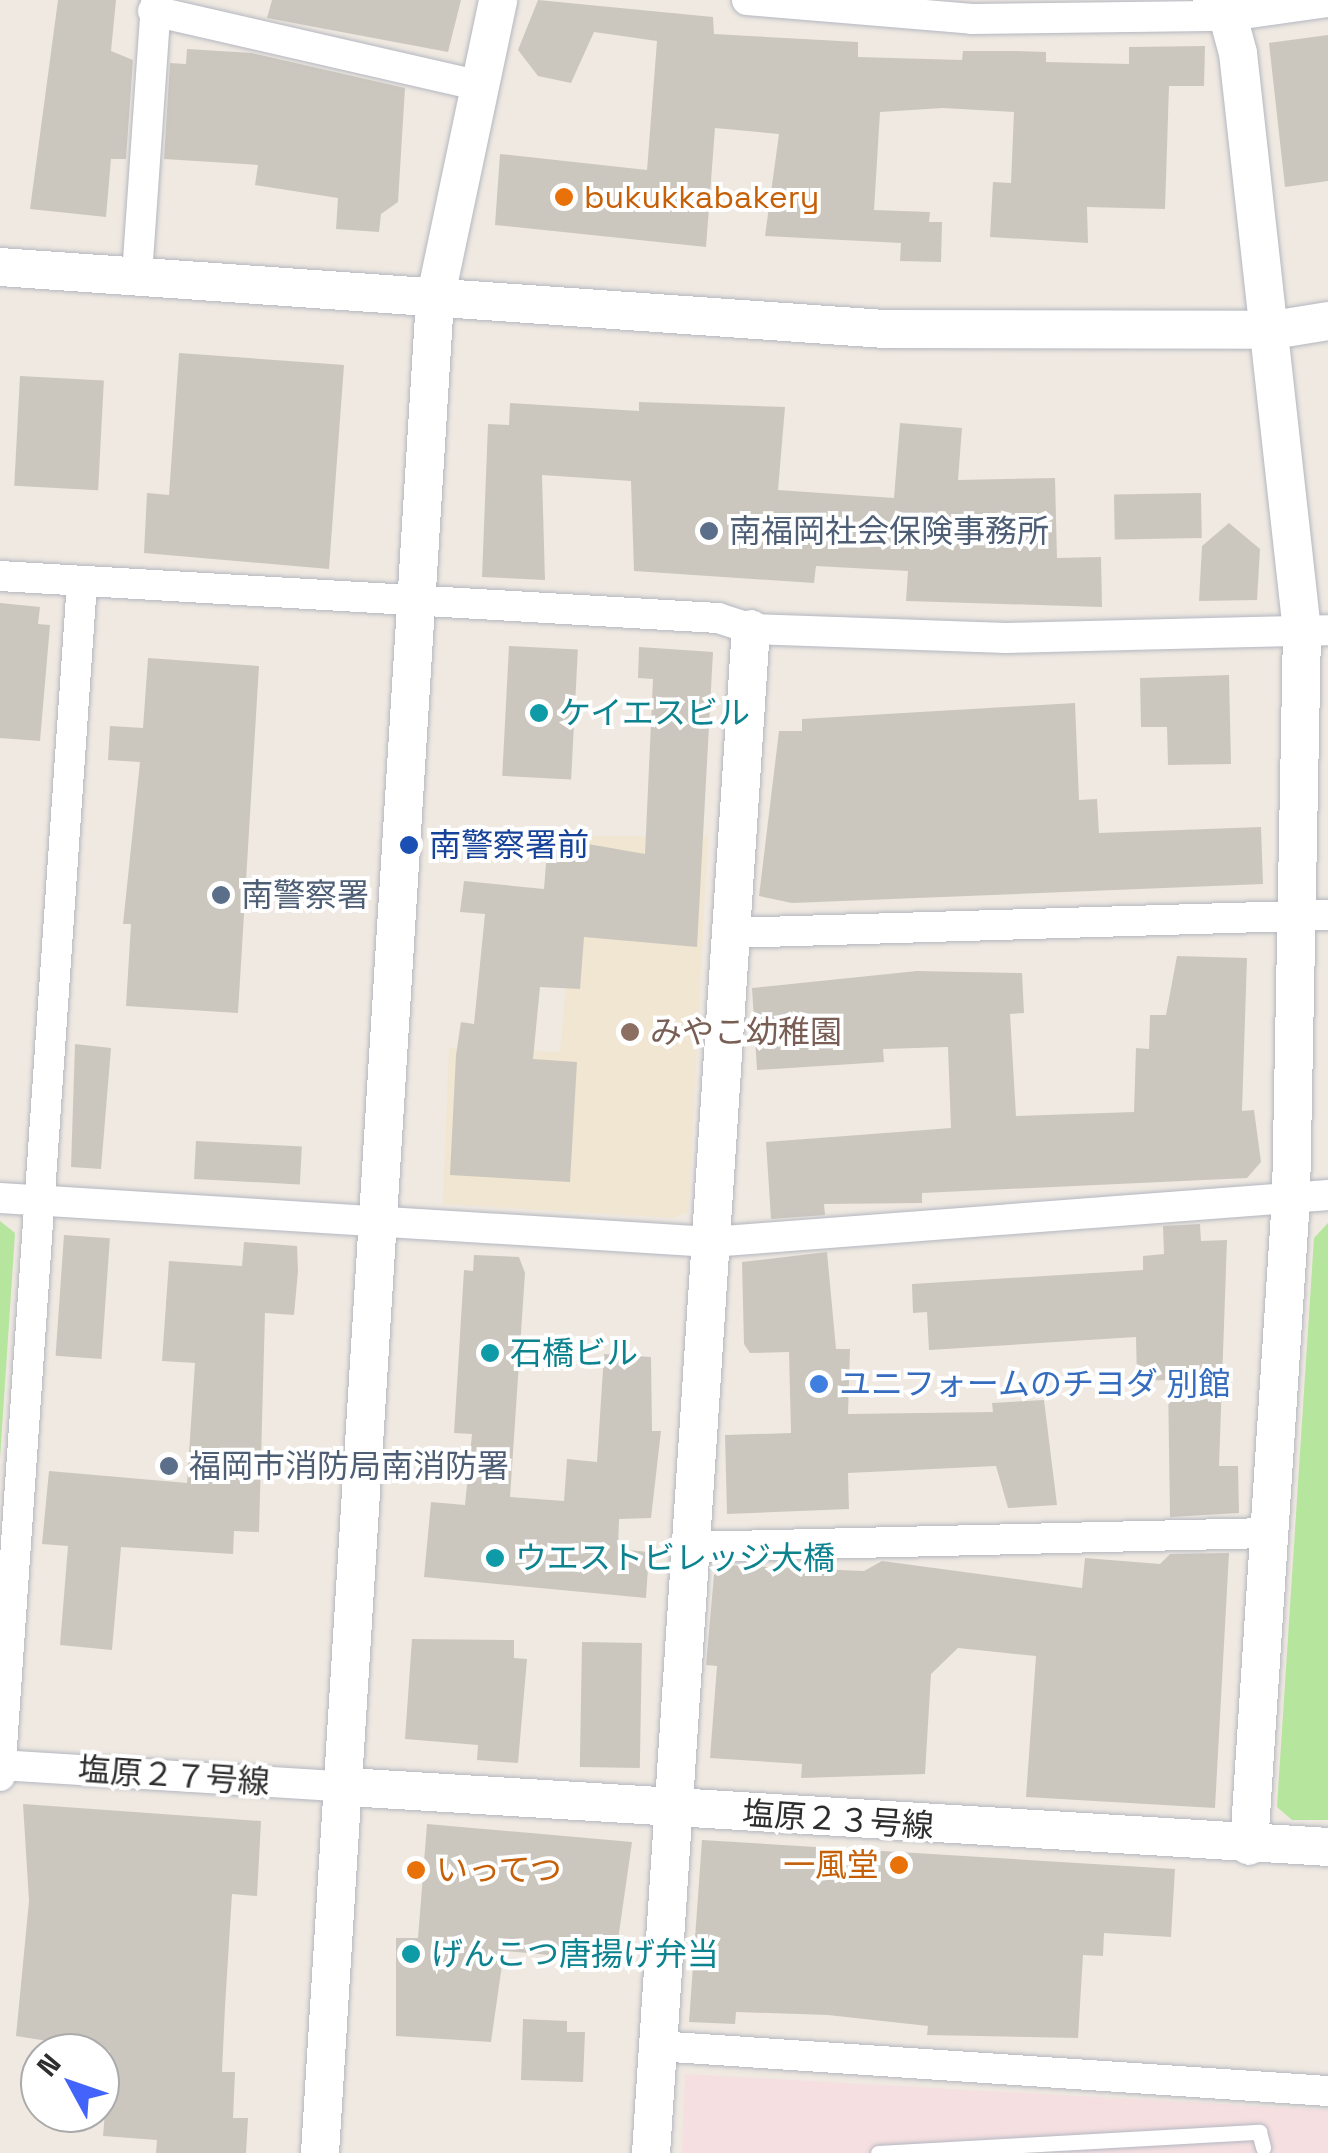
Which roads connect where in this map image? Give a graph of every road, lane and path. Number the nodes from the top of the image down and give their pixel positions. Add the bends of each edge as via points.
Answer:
1 (498, 0) edge
2 (747, 0) edge
3 (1328, 2) edge
4 (155, 6) edge
5 (1220, 8) edge
6 (476, 85) junction
7 (0, 267) edge
8 (136, 275) junction
9 (435, 300) junction
10 (1328, 321) edge
11 (1273, 330) junction
12 (0, 576) edge
13 (82, 582) junction
14 (415, 601) junction
15 (751, 629) junction
16 (1315, 630) edge
17 (1311, 916) edge
18 (730, 933) junction
19 (1310, 1196) edge
20 (0, 1198) edge
21 (39, 1200) junction
22 (376, 1218) junction
23 (711, 1242) junction
24 (1266, 1533) junction
25 (691, 1547) junction
26 (1, 1765) edge
27 (0, 1776) edge
28 (348, 1786) junction
29 (675, 1810) junction
30 (1249, 1846) junction
31 (1328, 1847) edge
32 (658, 2046) junction
33 (1328, 2091) edge
34 (1151, 2146) edge
35 (1263, 2147) dead end
36 (320, 2153) edge
37 (651, 2153) edge
38 (878, 2153) edge

1 - 6 street
2 - 5 street via 972,19
3 - 5 street
4 - 6 street
4 - 8 street
5 - 11 street
6 - 9 street
7 - 8 street
8 - 9 street
9 - 11 street via 885,329
9 - 14 street
10 - 11 street
11 - 16 street
12 - 13 street
13 - 14 street
13 - 21 street
14 - 15 street via 718,618
14 - 22 street
15 - 16 street via 1006,638
15 - 18 street
16 - 17 street
17 - 18 street
17 - 19 street
18 - 23 street
19 - 23 street
19 - 24 street
20 - 21 street
21 - 22 street
21 - 26 street
22 - 23 street
22 - 28 street
23 - 25 street
24 - 25 street
24 - 30 street
25 - 29 street
26 - 27 street
26 - 28 street, 塩原２７号線
28 - 29 street, 塩原２３号線
28 - 36 street
29 - 30 street, 塩原２３号線
29 - 32 street
30 - 31 street, 塩原２３号線
32 - 33 street
32 - 37 street
34 - 35 lane via 1259,2132
34 - 38 lane

